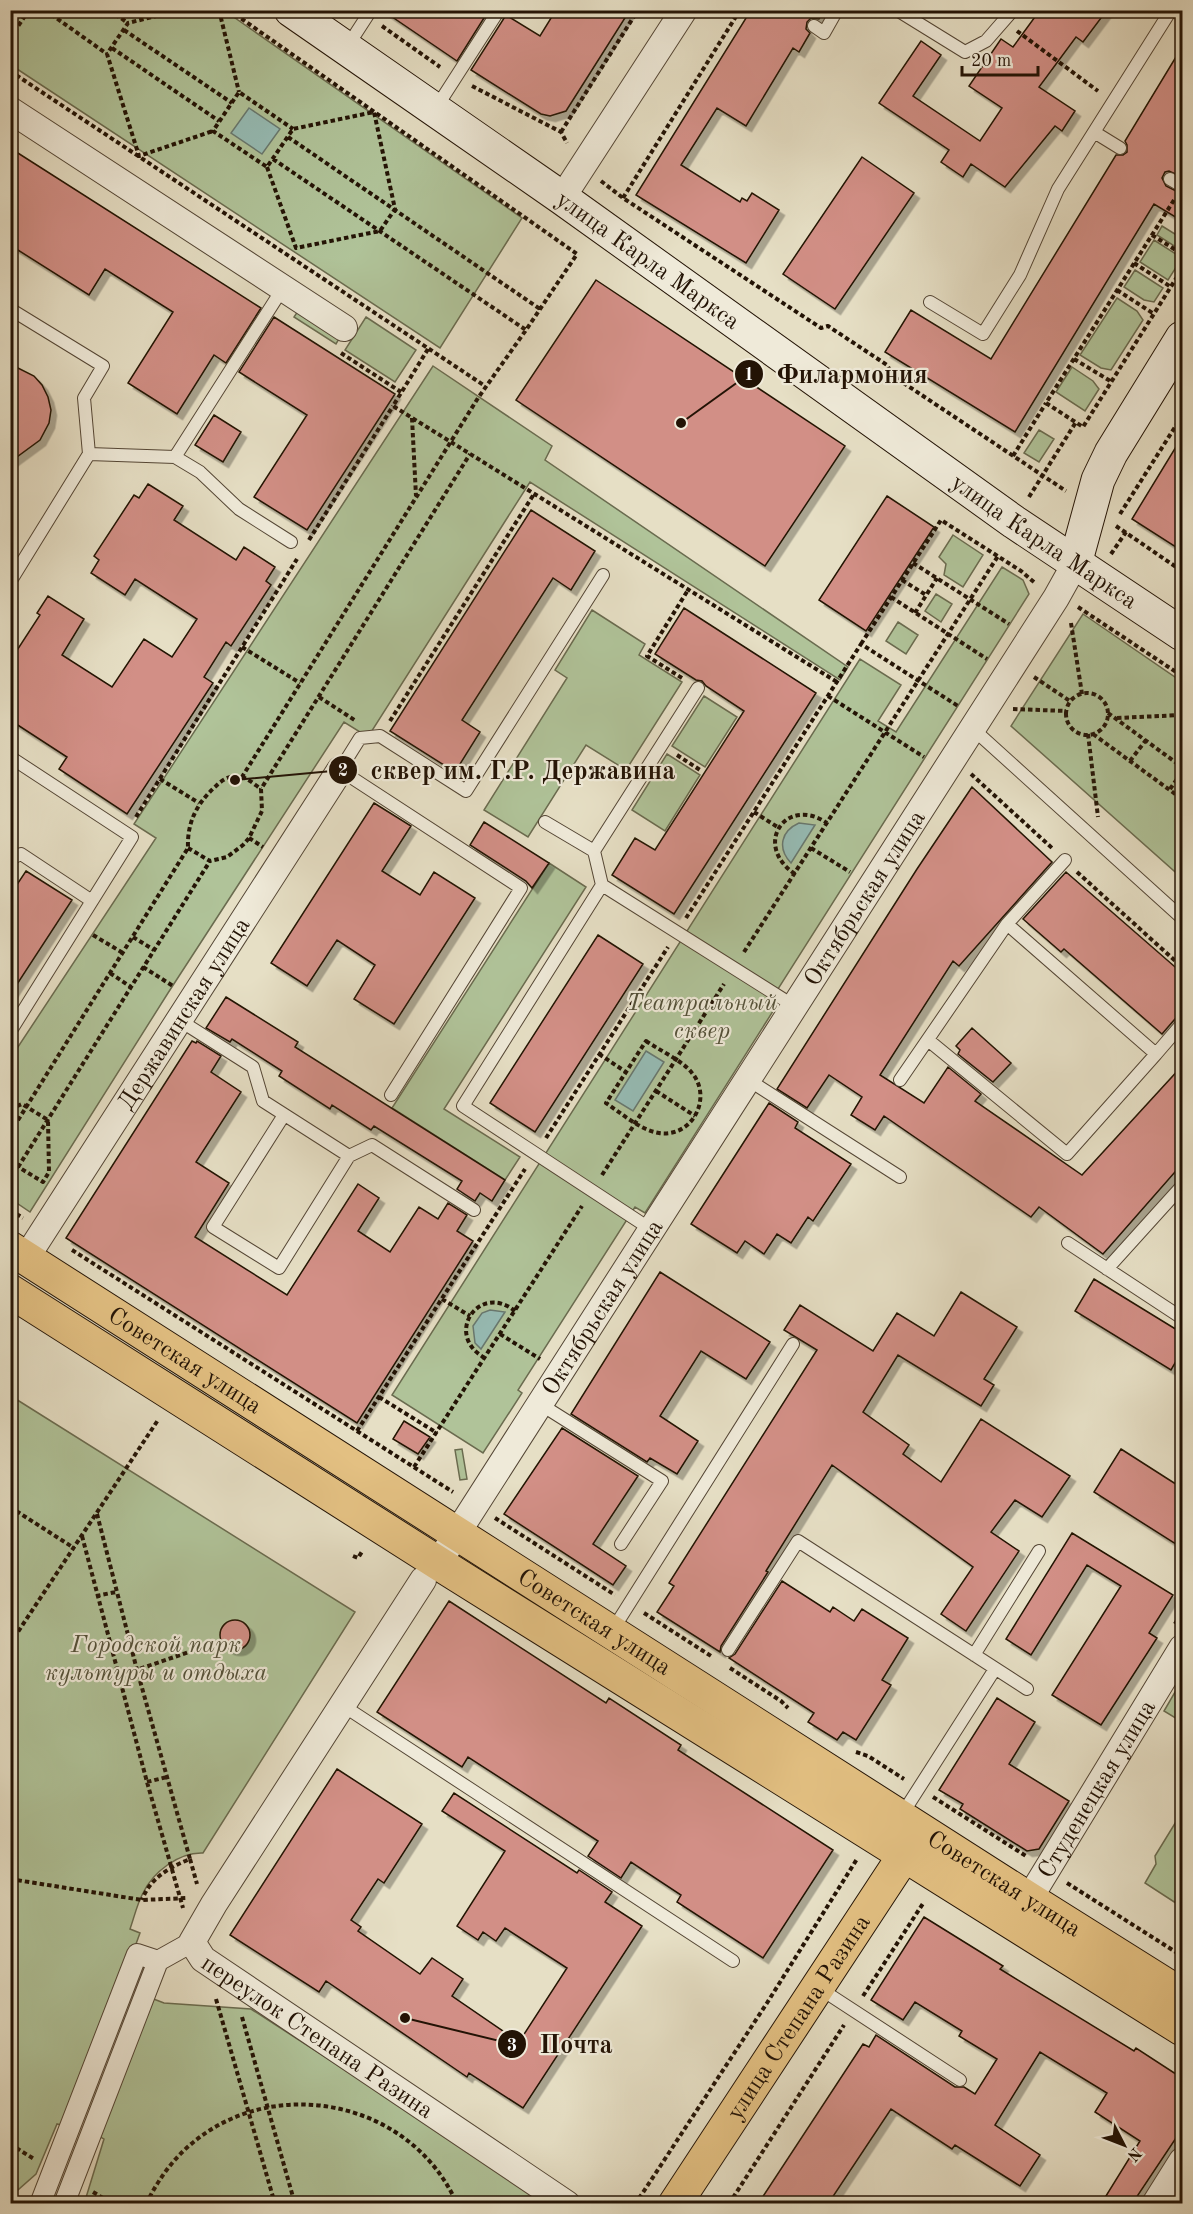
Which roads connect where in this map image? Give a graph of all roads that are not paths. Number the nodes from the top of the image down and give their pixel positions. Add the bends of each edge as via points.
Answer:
1 (291, 10) edge
2 (499, 10) edge
3 (684, 10) edge
4 (837, 10) edge
5 (897, 10) edge
6 (1013, 10) edge
7 (1171, 10) edge
8 (369, 13) edge
9 (814, 26) dead end
10 (346, 49) junction
11 (10, 110) edge
12 (435, 110) junction
13 (1094, 132) junction
14 (1120, 148) dead end
15 (1170, 179) dead end
16 (1182, 186) edge
17 (562, 198) junction
18 (283, 288) junction
19 (930, 302) dead end
20 (10, 309) edge
21 (344, 328) dead end
22 (1182, 338) edge
23 (89, 454) junction
24 (175, 457) junction
25 (291, 542) dead end
26 (1075, 564) junction
27 (603, 575) dead end
28 (10, 582) edge
29 (1182, 634) edge
30 (698, 687) road end
31 (975, 723) junction
32 (10, 757) edge
33 (340, 770) junction
34 (545, 822) dead end
35 (594, 851) junction
36 (10, 859) edge
37 (1065, 860) dead end
38 (602, 885) junction
39 (92, 901) junction
40 (1182, 918) edge
41 (1007, 924) junction
42 (794, 1006) junction
43 (179, 1020) junction
44 (1181, 1025) edge
45 (10, 1032) edge
46 (928, 1040) junction
47 (1156, 1054) junction
48 (747, 1079) junction
49 (900, 1080) dead end
50 (391, 1095) dead end
51 (284, 1115) junction
52 (350, 1156) junction
53 (900, 1177) dead end
54 (1182, 1186) edge
55 (474, 1210) dead end
56 (652, 1230) junction
57 (1068, 1243) dead end
58 (18, 1253) edge
59 (1107, 1269) junction
60 (10, 1291) edge
61 (1182, 1318) edge
62 (794, 1344) dead end
63 (540, 1404) junction
64 (457, 1533) junction
65 (621, 1544) dead end
66 (1039, 1551) dead end
67 (430, 1572) junction
68 (611, 1632) junction
69 (1182, 1648) edge
70 (728, 1650) dead end
71 (974, 1655) junction
72 (995, 1669) junction
73 (1027, 1689) dead end
74 (342, 1706) junction
75 (908, 1834) junction
76 (1029, 1899) junction
77 (185, 1946) junction
78 (158, 1960) junction
79 (733, 1961) dead end
80 (818, 1987) junction
81 (1182, 1995) edge
82 (1182, 2029) edge
83 (960, 2080) dead end
84 (1182, 2161) edge
85 (40, 2204) edge
86 (64, 2204) edge
87 (567, 2204) edge
88 (675, 2204) edge
89 (1155, 2204) edge

1 - 10 main road, улица Карла Маркса
2 - 12 lane
3 - 17 street
4 - 9 lane via 824,33
5 - 6 lane via 965,52 986,41
7 - 13 lane
8 - 10 lane
10 - 12 main road, улица Карла Маркса
11 - 18 street
12 - 17 main road, улица Карла Маркса
13 - 14 lane
13 - 19 lane via 1058,189 1020,275 983,334
15 - 16 lane
17 - 26 main road, улица Карла Маркса
18 - 21 street
18 - 24 lane
20 - 23 lane via 103,366 84,398
22 - 26 main road, Октябрьская улица via 1098,480
23 - 24 lane
23 - 28 lane
24 - 25 lane via 200,472 238,509
26 - 29 main road, улица Карла Маркса
26 - 31 street, Октябрьская улица
27 - 33 lane via 466,791 380,736 360,738
30 - 35 lane
31 - 40 lane
31 - 42 street, Октябрьская улица
32 - 39 lane via 132,837
33 - 43 street, Державинская улица
33 - 50 lane via 521,888
34 - 35 lane
35 - 38 lane
36 - 39 lane via 21,854
37 - 41 lane
38 - 42 lane
38 - 56 lane via 463,1106
39 - 45 lane
41 - 46 lane
41 - 47 lane
42 - 48 street, Октябрьская улица
43 - 51 lane via 253,1067 263,1101
43 - 58 street, Державинская улица
44 - 47 lane
46 - 47 lane via 1067,1154
46 - 49 lane
48 - 53 lane
48 - 56 street, Октябрьская улица
51 - 52 lane
51 - 52 lane via 213,1227 260,1257 279,1268
52 - 55 lane via 372,1145
54 - 59 lane
56 - 63 street, Октябрьская улица
57 - 59 lane
58 - 64 main road, Советская улица
59 - 61 lane
60 - 67 main road, Советская улица
62 - 68 lane
63 - 64 street, Октябрьская улица
63 - 65 lane via 662,1481
64 - 67 street, Октябрьская улица
64 - 68 main road, Советская улица
66 - 71 lane
67 - 74 street, переулок Степана Разина
67 - 75 main road, Советская улица
68 - 75 main road, Советская улица
69 - 76 street, Студенецкая улица
70 - 71 lane via 798,1541
71 - 72 lane
72 - 73 lane
72 - 75 lane
74 - 77 street, переулок Степана Разина
74 - 79 lane
75 - 76 main road, Советская улица
75 - 80 main road, улица Степана Разина
75 - 82 main road, Советская улица
76 - 81 main road, Советская улица
77 - 78 street
77 - 87 street, переулок Степана Разина
78 - 85 street via 137,1954
78 - 86 street
80 - 83 lane
80 - 88 main road, улица Степана Разина
84 - 89 street

